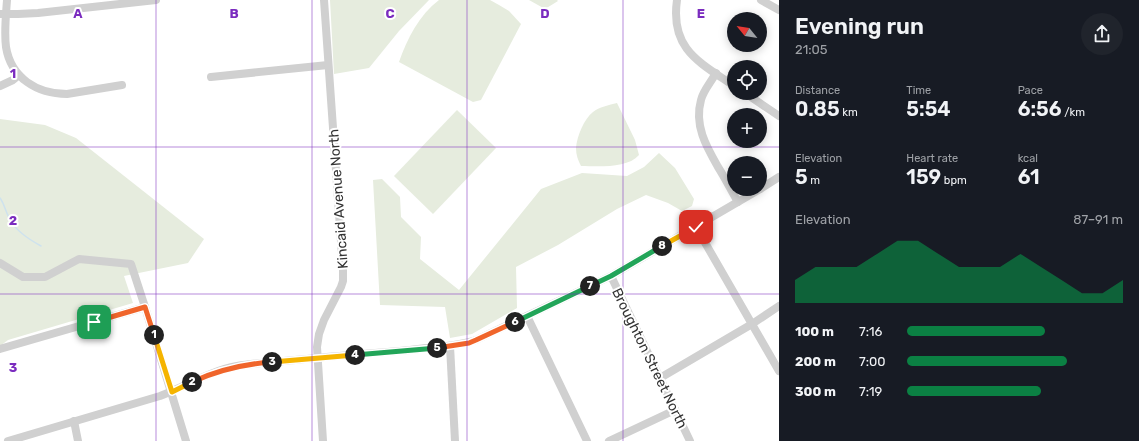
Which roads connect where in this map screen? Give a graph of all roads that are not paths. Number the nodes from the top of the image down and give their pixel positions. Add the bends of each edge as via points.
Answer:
1 (7, 0) edge
2 (156, 0) edge
3 (324, 0) edge
4 (677, 0) edge
5 (761, 0) edge
6 (779, 10) edge
7 (3, 14) edge
8 (328, 65) junction
9 (716, 73) junction
10 (19, 74) junction
11 (211, 77) dead end
12 (727, 81) edge
13 (122, 85) dead end
14 (0, 86) edge
15 (755, 100) edge
16 (779, 116) edge
17 (779, 177) edge
18 (767, 185) edge
19 (748, 196) edge
20 (738, 202) junction
21 (696, 227) junction
22 (0, 263) edge
23 (611, 276) junction
24 (779, 306) edge
25 (145, 307) junction
26 (527, 316) junction
27 (752, 324) junction
28 (450, 346) junction
29 (0, 349) edge
30 (317, 357) junction
31 (779, 371) edge
32 (660, 378) junction
33 (172, 392) junction
34 (675, 410) junction
35 (74, 421) junction
36 (8, 441) edge
37 (78, 441) edge
38 (186, 441) edge
39 (324, 441) edge
40 (455, 441) edge
41 (587, 441) edge
42 (609, 441) edge
43 (690, 441) edge

1 - 7 street
2 - 7 street via 38,13
3 - 8 street, Kincaid Avenue North
4 - 9 street via 677,24 682,42 696,60
5 - 6 street
7 - 10 street via 10,60
8 - 11 street
8 - 30 street, Kincaid Avenue North via 343,281 319,334
9 - 12 street
9 - 20 street via 701,100 701,133
10 - 13 street via 38,89 59,94
10 - 14 street
15 - 16 street
17 - 18 street
19 - 20 street
20 - 21 street
21 - 23 street
21 - 27 street
22 - 25 street via 23,277 45,277 79,259 131,264
23 - 26 street
23 - 32 street, Broughton Street North
24 - 27 street
25 - 29 street
25 - 33 street
26 - 28 street via 476,340
26 - 41 street
27 - 31 street
27 - 32 street
28 - 30 street
28 - 40 street
30 - 33 street via 234,367 201,378
30 - 39 street, Kincaid Avenue North
32 - 34 street, Broughton Street North
33 - 35 street
33 - 38 street
34 - 42 street
34 - 43 street, Broughton Street North
35 - 36 street
35 - 37 street

